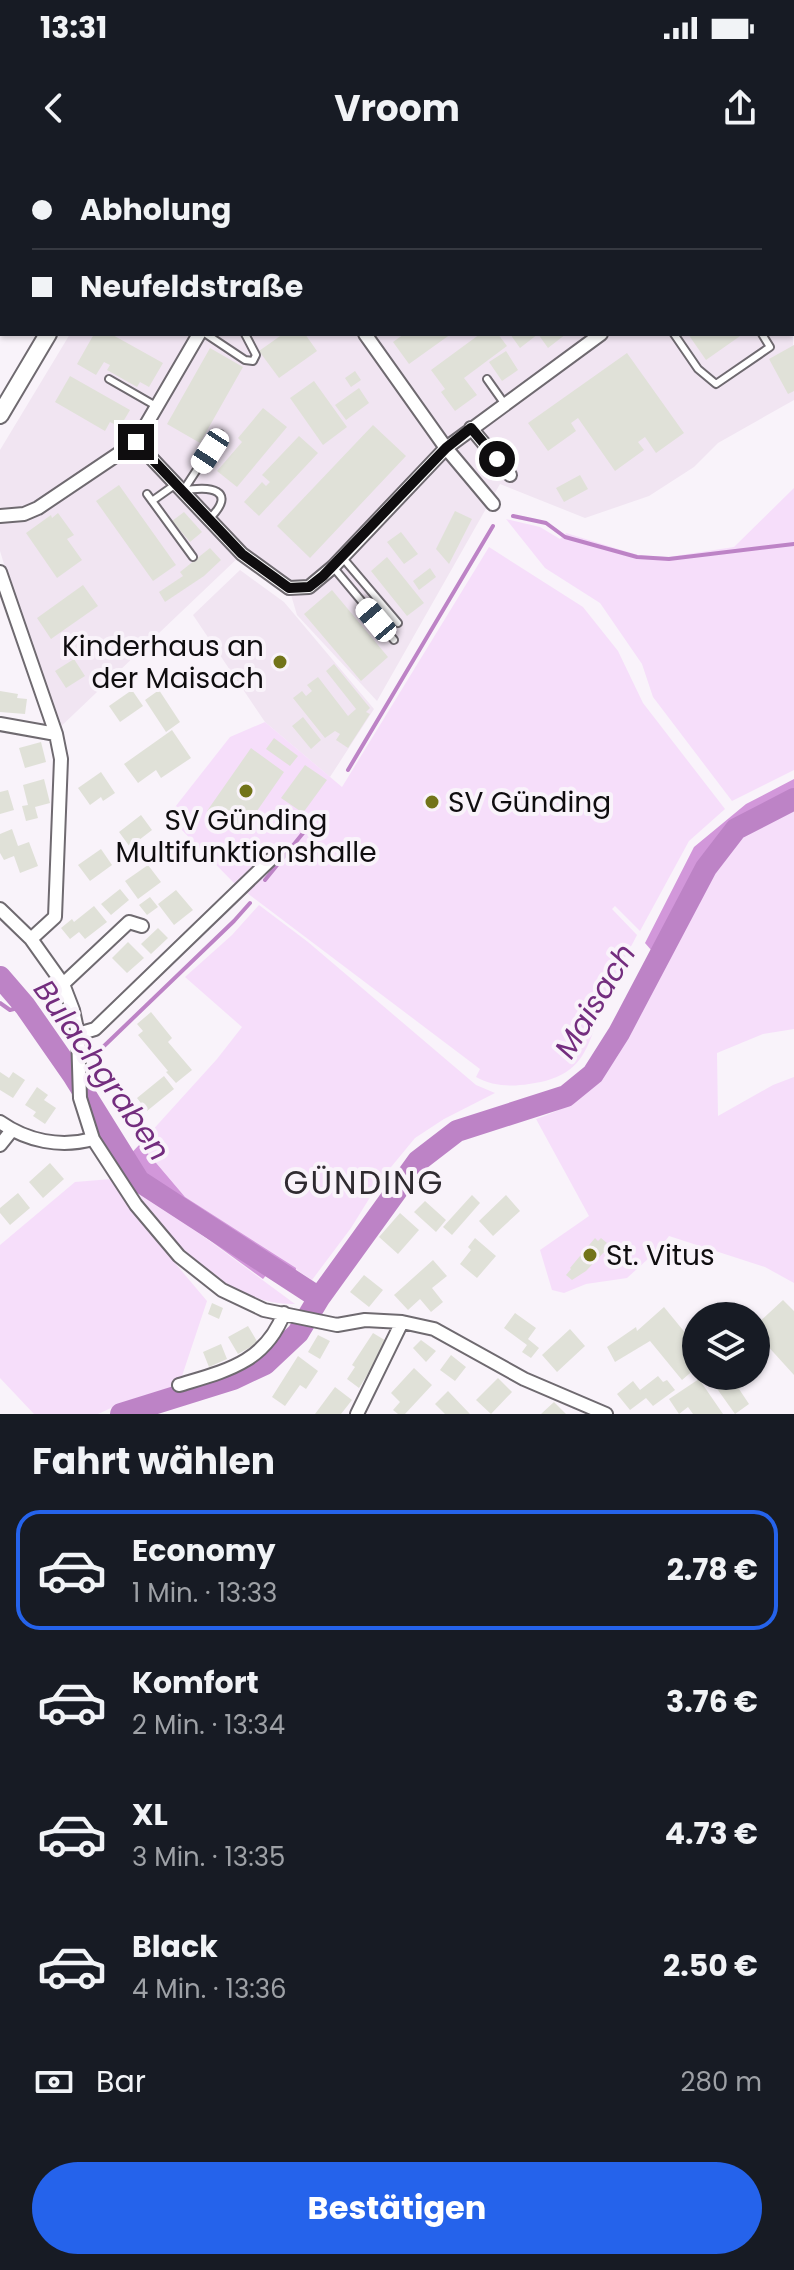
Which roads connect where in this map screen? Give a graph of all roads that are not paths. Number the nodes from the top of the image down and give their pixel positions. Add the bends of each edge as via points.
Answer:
1 (47, 336) edge
2 (198, 336) edge
3 (209, 336) edge
4 (246, 336) edge
5 (366, 336) edge
6 (598, 336) edge
7 (675, 336) edge
8 (763, 336) edge
9 (109, 379) dead end
10 (487, 379) dead end
11 (504, 403) junction
12 (156, 406) junction
13 (0, 415) edge
14 (471, 428) junction
15 (220, 434) dead end
16 (136, 442) junction
17 (446, 448) junction
18 (510, 475) dead end
19 (180, 487) junction
20 (147, 494) dead end
21 (152, 501) junction
22 (493, 504) dead end
23 (0, 516) edge
24 (209, 519) junction
25 (193, 557) dead end
26 (342, 557) junction
27 (333, 567) junction
28 (0, 572) edge
29 (398, 623) dead end
30 (394, 640) dead end
31 (0, 724) edge
32 (56, 734) junction
33 (270, 860) dead end
34 (0, 909) edge
35 (142, 926) dead end
36 (31, 939) junction
37 (63, 984) junction
38 (78, 1034) junction
39 (0, 1122) edge
40 (12, 1130) junction
41 (93, 1139) junction
42 (0, 1145) edge
43 (288, 1315) junction
44 (402, 1322) junction
45 (179, 1385) dead end
46 (602, 1413) edge
47 (357, 1414) edge

1 - 13 main road
2 - 12 street
3 - 4 lane via 253,361 256,355
5 - 17 street
6 - 11 street
7 - 8 lane via 698,369 716,384 770,347
9 - 12 lane
10 - 11 lane
11 - 14 street
12 - 16 street
14 - 17 street
14 - 18 street
15 - 19 lane
16 - 19 street
16 - 23 street via 38,508
17 - 22 street
17 - 26 street
19 - 21 lane
19 - 24 street
19 - 24 lane via 220,493 220,509
20 - 21 lane
21 - 25 lane
24 - 27 street via 242,554 289,588 309,587
26 - 27 street
26 - 29 lane
27 - 30 lane
28 - 32 street
31 - 32 street
32 - 36 street via 61,759 55,917
33 - 38 street via 95,1029
34 - 36 street
35 - 37 street via 129,922
36 - 37 street
37 - 38 street
38 - 41 street via 80,1098
39 - 40 street
40 - 41 street via 52,1142
40 - 42 street
41 - 43 street via 136,1205 179,1256 222,1290
43 - 44 street via 337,1325
43 - 45 street via 258,1354
44 - 46 street via 434,1329 524,1379
44 - 47 street

